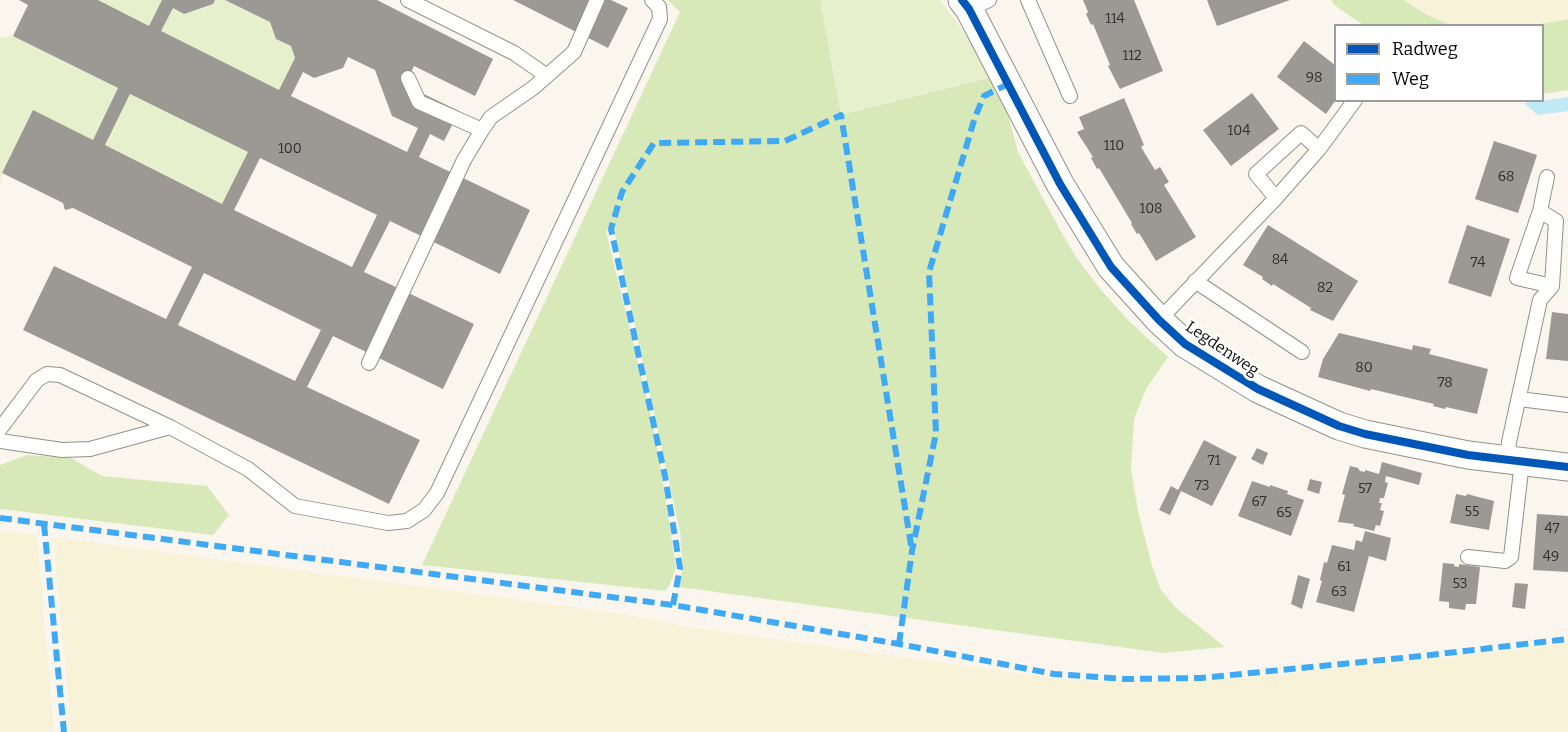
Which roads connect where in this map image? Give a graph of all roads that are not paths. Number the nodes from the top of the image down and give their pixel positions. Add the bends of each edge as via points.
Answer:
1 (408, 0) edge
2 (597, 0) edge
3 (652, 0) edge
4 (1028, 0) edge
5 (973, 3) edge
6 (547, 76) junction
7 (408, 78) dead end
8 (1070, 96) dead end
9 (1354, 102) edge
10 (482, 130) junction
11 (1319, 149) junction
12 (1548, 177) dead end
13 (1276, 198) junction
14 (1540, 211) junction
15 (1195, 282) junction
16 (1552, 286) junction
17 (1159, 320) junction
18 (1302, 352) dead end
19 (369, 363) dead end
20 (1520, 399) junction
21 (1568, 405) edge
22 (170, 427) junction
23 (0, 429) edge
24 (0, 441) edge
25 (1515, 461) junction
26 (1568, 467) edge
27 (1468, 557) dead end

1 - 6 lane via 514,53
2 - 6 lane via 574,52
3 - 22 lane via 659,7 660,19 437,493 424,510 407,521 388,523 295,506 248,469
4 - 8 lane
5 - 17 street, Legdenweg via 1060,184 1111,267
6 - 10 lane via 492,117
7 - 10 lane via 419,102
9 - 11 lane, Legdenweg
10 - 19 lane
11 - 13 lane, Legdenweg
11 - 13 lane via 1300,133 1256,174
12 - 14 lane
13 - 15 lane, Legdenweg
14 - 16 lane via 1556,221
14 - 16 lane via 1517,278
15 - 17 lane, Legdenweg
15 - 18 lane
16 - 20 lane via 1540,300
17 - 25 street, Legdenweg via 1185,344 1258,389 1340,426 1468,455
20 - 21 lane
20 - 25 lane via 1509,442
22 - 23 lane via 60,375 47,375 37,380
22 - 24 lane via 90,449 62,450
25 - 26 street, Legdenweg
25 - 27 lane via 1511,557 1505,561

